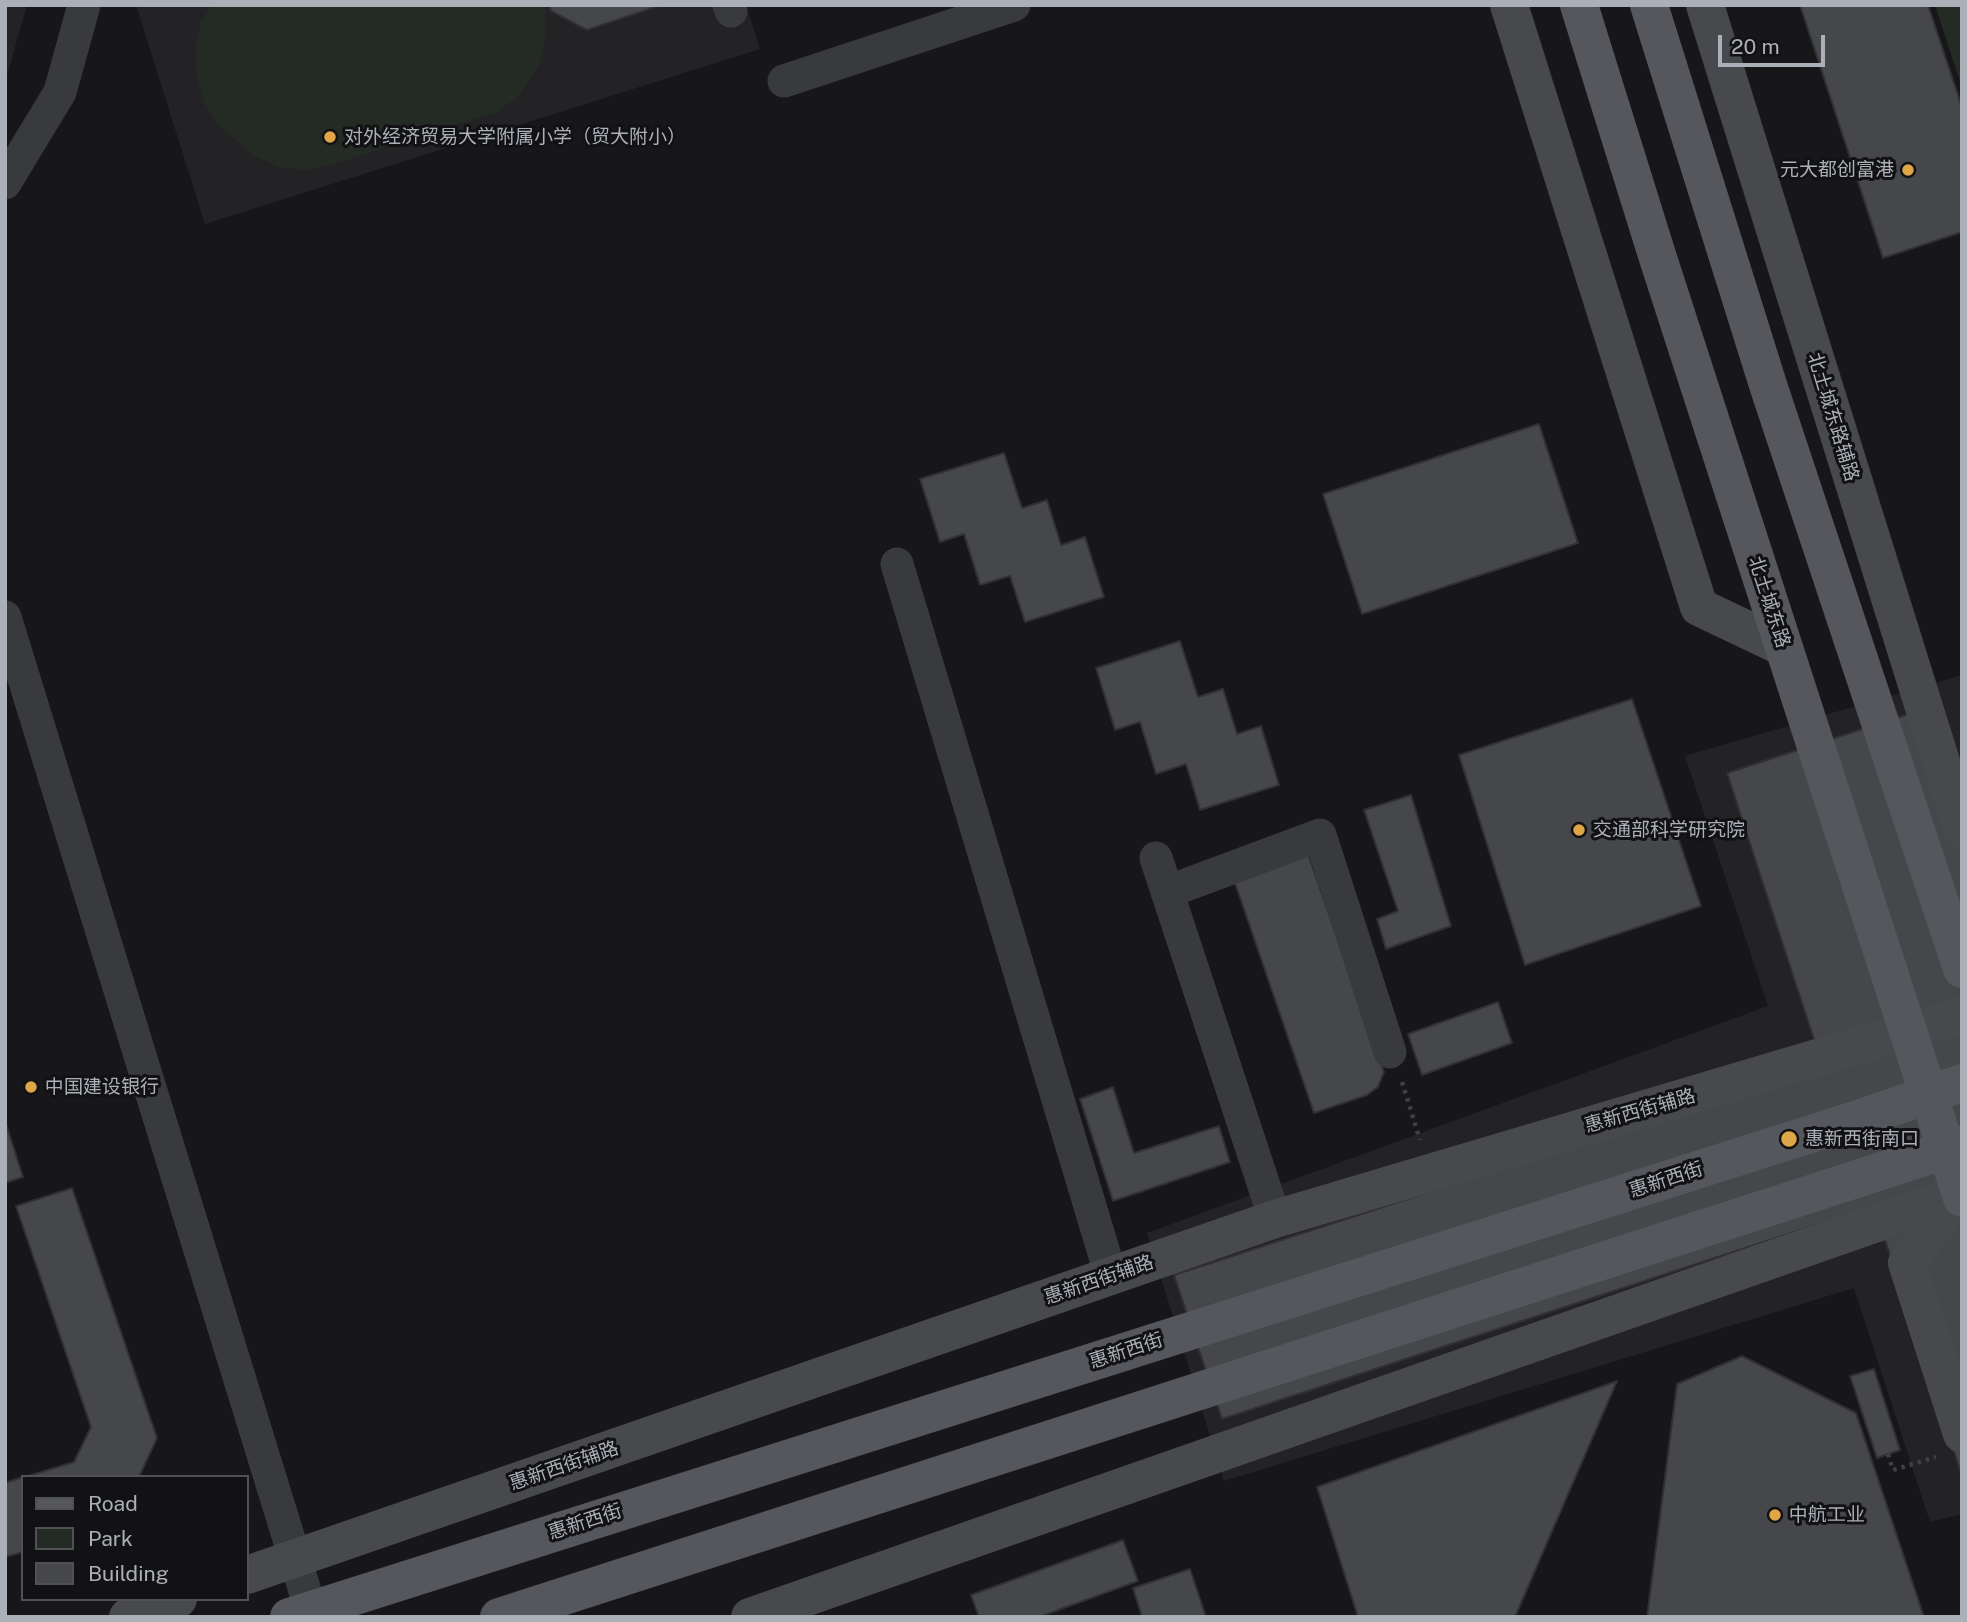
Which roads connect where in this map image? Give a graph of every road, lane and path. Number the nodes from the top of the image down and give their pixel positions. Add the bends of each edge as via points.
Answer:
1 (84, 5) edge
2 (1014, 5) edge
3 (1509, 5) edge
4 (1579, 5) edge
5 (1649, 5) edge
6 (1705, 5) edge
7 (784, 81) dead end
8 (5, 184) edge
9 (897, 564) dead end
10 (5, 617) edge
11 (1783, 647) junction
12 (1962, 829) edge
13 (1156, 858) dead end
14 (1167, 892) junction
15 (1962, 969) edge
16 (1962, 1015) edge
17 (1906, 1030) junction
18 (1394, 1061) joint
19 (1945, 1089) edge
20 (1421, 1142) dead end
21 (1954, 1147) edge
22 (1961, 1195) edge
23 (1275, 1219) junction
24 (1111, 1276) junction
25 (1949, 1445) edge
26 (1888, 1454) dead end
27 (295, 1559) junction
28 (248, 1576) edge
29 (172, 1601) edge
30 (304, 1614) edge
31 (128, 1617) edge
32 (499, 1617) edge
33 (750, 1617) edge

1 - 8 street via 60,92
2 - 7 street
3 - 11 street via 1699,607
4 - 11 main road, 北土城东路
5 - 15 main road via 1769,388
6 - 12 street, 北土城东路辅路
9 - 24 street
10 - 27 street
11 - 17 main road, 北土城东路
13 - 14 street
14 - 18 street via 1320,835
14 - 23 street
16 - 17 street, 惠新西街辅路
17 - 19 main road, 北土城东路
17 - 23 street, 惠新西街辅路
18 - 20 path
19 - 21 main road, 北土城东路
19 - 30 main road, 惠新西街
21 - 22 main road, 北土城东路
21 - 32 main road
22 - 25 street via 1907,1264
22 - 33 street
23 - 24 street, 惠新西街辅路
24 - 27 street, 惠新西街辅路
25 - 26 path via 1893,1470
27 - 28 street, 惠新西街辅路
27 - 30 street
29 - 31 street

